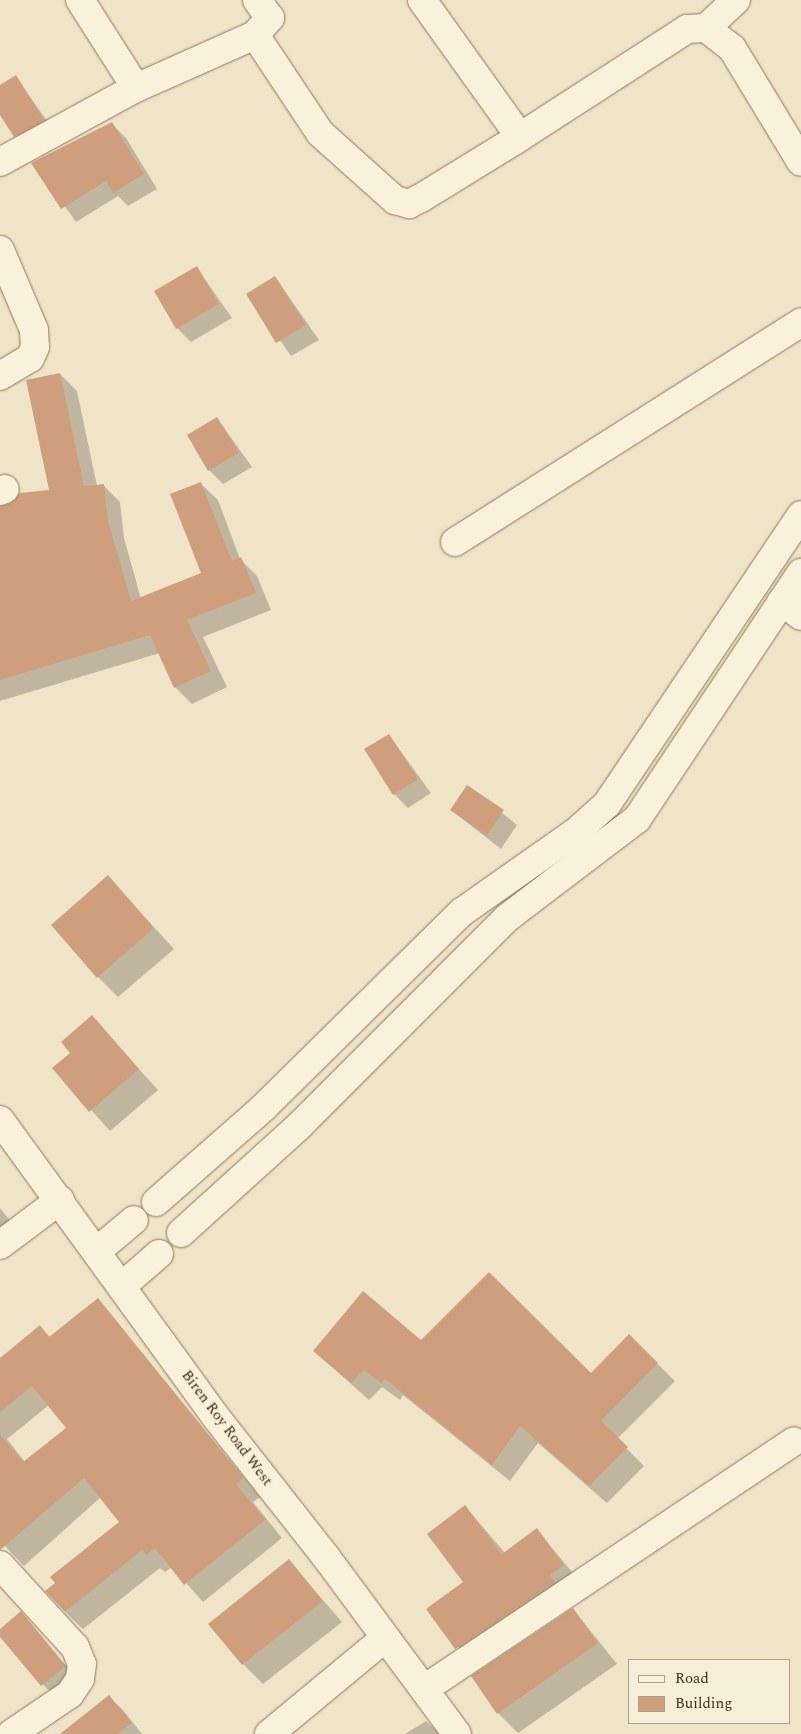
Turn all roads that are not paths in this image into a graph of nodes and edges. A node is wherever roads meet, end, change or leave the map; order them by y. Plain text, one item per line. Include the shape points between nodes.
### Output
1 (80, 0) edge
2 (257, 0) edge
3 (422, 0) edge
4 (736, 0) edge
5 (706, 28) junction
6 (255, 35) junction
7 (136, 88) junction
8 (520, 137) junction
9 (0, 162) edge
10 (801, 162) edge
11 (0, 250) edge
12 (801, 322) edge
13 (0, 376) edge
14 (801, 515) edge
15 (455, 542) dead end
16 (801, 572) edge
17 (791, 609) edge
18 (0, 1120) edge
19 (60, 1200) junction
20 (156, 1202) dead end
21 (134, 1220) dead end
22 (181, 1234) dead end
23 (0, 1245) edge
24 (97, 1251) junction
25 (158, 1254) dead end
26 (122, 1286) junction
27 (794, 1441) dead end
28 (0, 1565) edge
29 (385, 1638) junction
30 (424, 1689) junction
31 (11, 1734) edge
32 (270, 1734) edge
33 (457, 1734) edge

1 - 7 street
2 - 6 street via 270,18
3 - 8 street
4 - 5 street
5 - 8 street via 687,29
5 - 10 street via 732,48
6 - 7 street
6 - 8 street via 320,134 395,200 409,204 421,198
7 - 9 street
11 - 13 street via 34,330 36,347 30,358
12 - 15 street
14 - 20 street via 607,804 576,832 462,912 264,1107
16 - 17 street
17 - 22 street via 637,820 507,918 299,1126
18 - 19 street, Biren Roy Road West
19 - 23 street
19 - 24 street, Biren Roy Road West
21 - 24 street
24 - 26 street, Biren Roy Road West
25 - 26 street
26 - 29 street, Biren Roy Road West
27 - 30 street
28 - 31 street via 74,1647 82,1664 80,1679 70,1694
29 - 30 street, Biren Roy Road West
29 - 32 street
30 - 33 street, Biren Roy Road West

